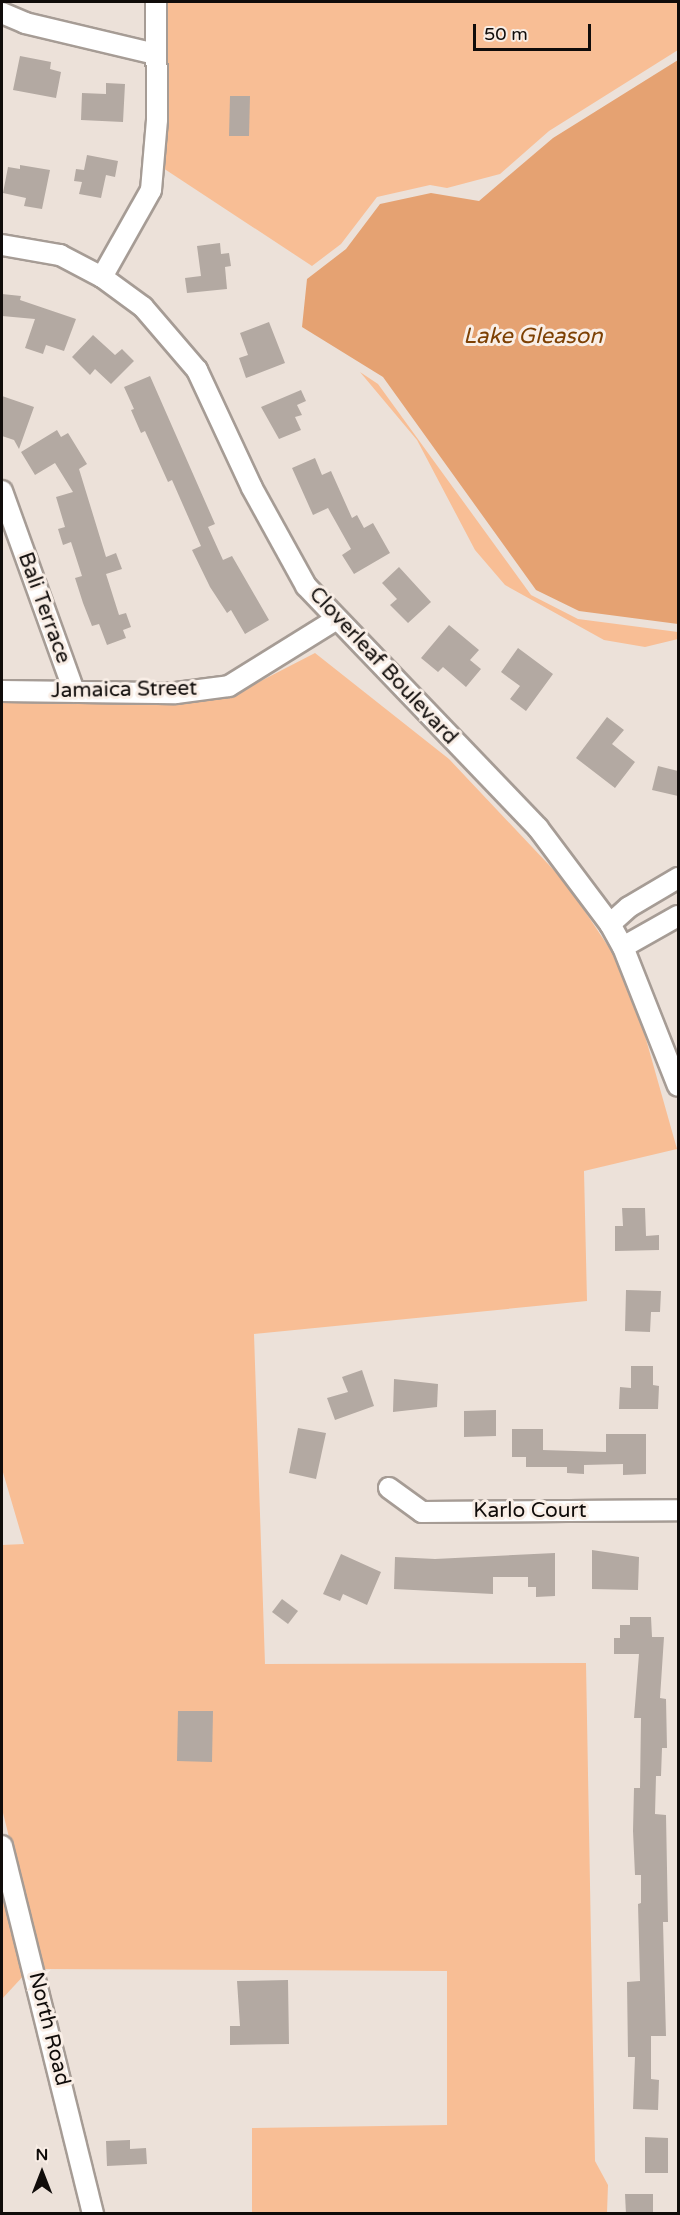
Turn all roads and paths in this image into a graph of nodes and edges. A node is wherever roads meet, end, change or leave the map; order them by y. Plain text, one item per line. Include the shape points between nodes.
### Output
1 (156, 2) edge
2 (2, 13) edge
3 (155, 54) junction
4 (2, 244) edge
5 (102, 276) junction
6 (2, 491) edge
7 (335, 620) junction
8 (74, 691) junction
9 (2, 692) edge
10 (678, 878) edge
11 (678, 916) edge
12 (610, 924) junction
13 (623, 947) junction
14 (678, 1086) edge
15 (389, 1488) dead end
16 (678, 1510) edge
17 (2, 1846) edge
18 (93, 2214) edge

1 - 3 street
2 - 3 street via 25,23
3 - 5 street via 157,120 152,189
4 - 5 street, Cloverleaf Boulevard via 60,255
5 - 7 street, Cloverleaf Boulevard via 143,307 197,370 263,508 306,586
6 - 8 street, Bali Terrace
7 - 8 street, Jamaica Street via 229,686 176,693
7 - 12 street, Cloverleaf Boulevard via 538,828
8 - 9 street, Jamaica Street
10 - 12 street via 629,907
11 - 13 street
12 - 13 street, Cloverleaf Boulevard
13 - 14 street, Cloverleaf Boulevard
15 - 16 street, Karlo Court via 422,1512
17 - 18 street, North Road

